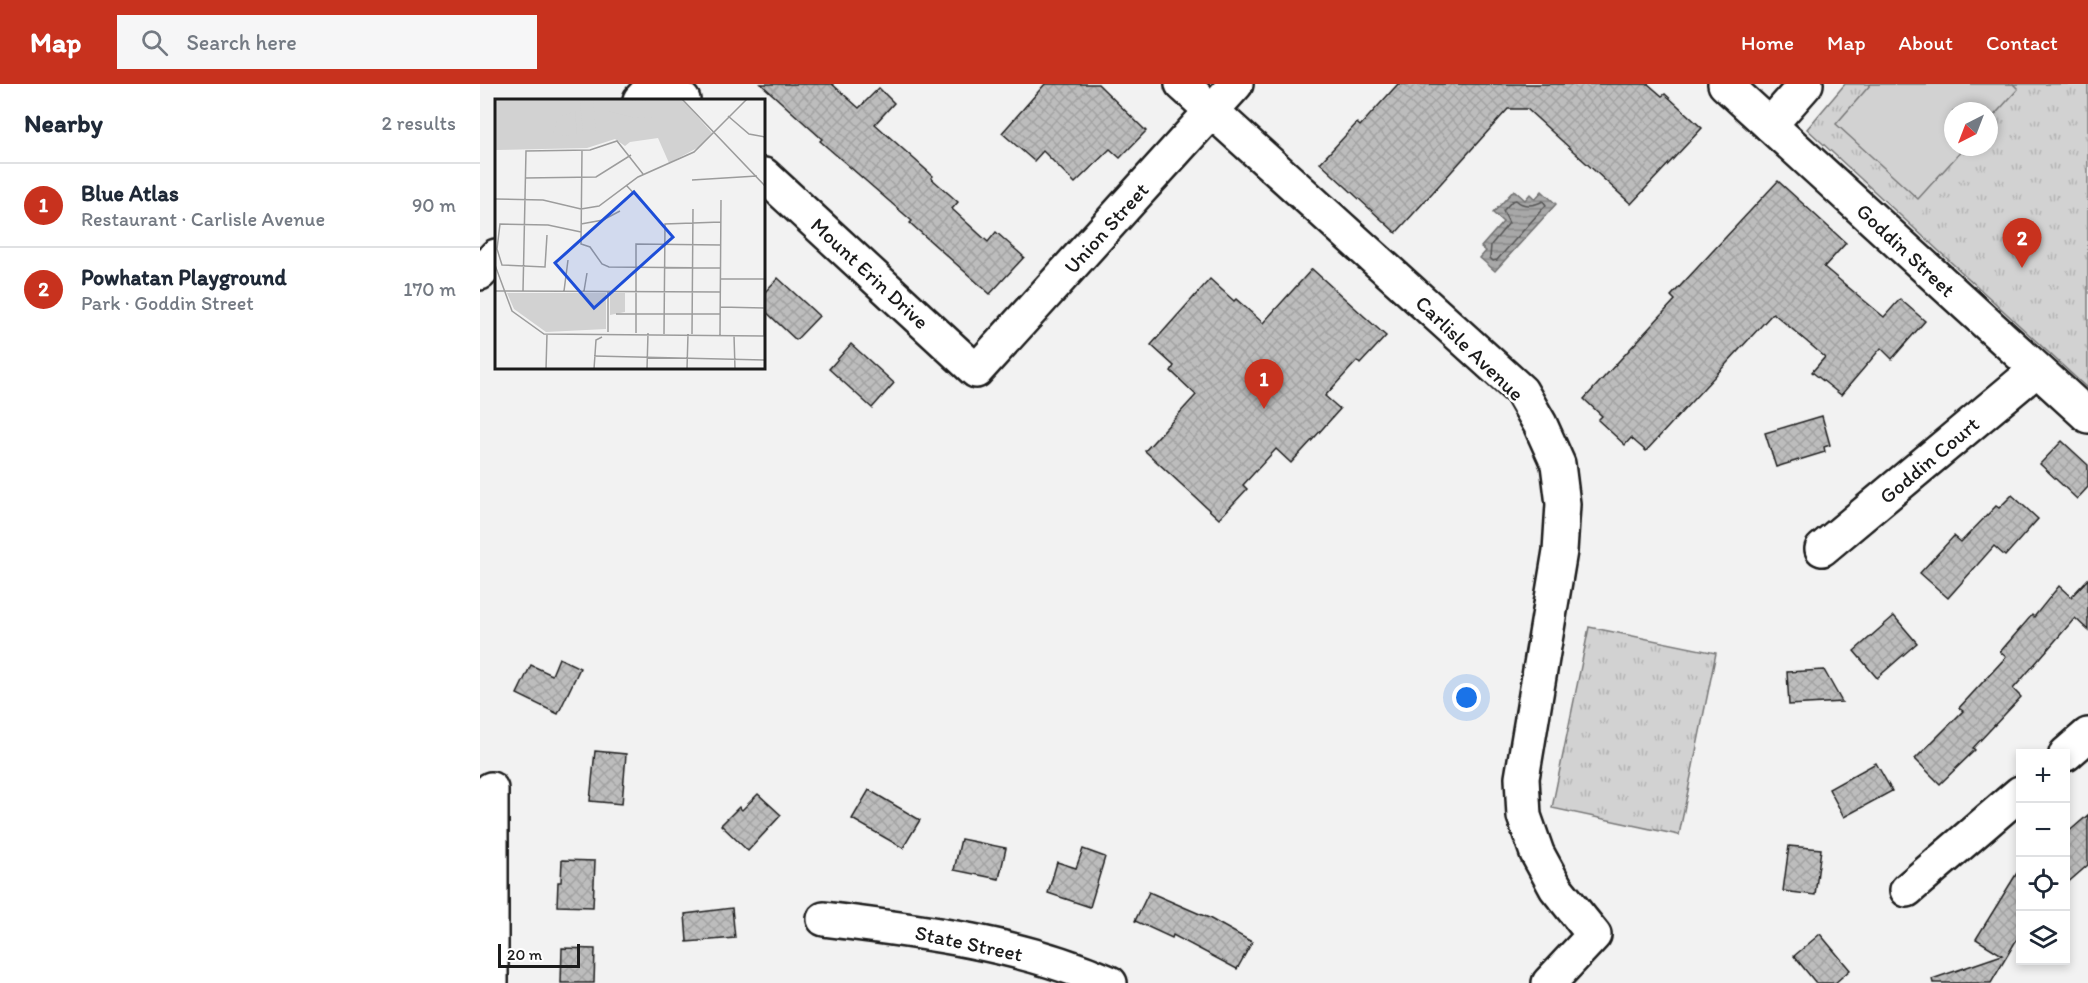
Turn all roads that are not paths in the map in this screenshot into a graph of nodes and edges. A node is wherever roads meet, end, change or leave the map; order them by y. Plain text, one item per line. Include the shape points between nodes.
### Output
1 (655, 84) edge
2 (665, 84) edge
3 (1182, 84) edge
4 (1236, 84) edge
5 (1725, 84) edge
6 (1806, 84) edge
7 (641, 99) edge
8 (681, 99) edge
9 (1212, 112) junction
10 (1770, 125) junction
11 (765, 176) edge
12 (495, 257) edge
13 (480, 273) edge
14 (2036, 370) junction
15 (976, 371) joint
16 (2088, 416) edge
17 (1822, 549) dead end
18 (2088, 735) edge
19 (2070, 751) edge
20 (491, 789) dead end
21 (2016, 796) edge
22 (1907, 890) dead end
23 (824, 919) dead end
24 (491, 983) edge
25 (1110, 983) edge
26 (1549, 983) edge

1 - 7 street
2 - 8 street
3 - 9 street, Carlisle Avenue
4 - 9 street, Union Street
5 - 10 street, Goddin Street
6 - 10 street
9 - 15 street, Union Street
9 - 26 street, Carlisle Avenue via 1521,391 1558,464 1563,504 1560,551 1522,778 1524,816 1537,853 1556,888 1594,935
10 - 14 street, Goddin Street
11 - 15 street, Mount Erin Drive
12 - 13 street
14 - 16 street, Goddin Street
14 - 17 street, Goddin Court
18 - 19 street
20 - 24 street
21 - 22 street
23 - 25 street, State Street via 936,933 1023,953

